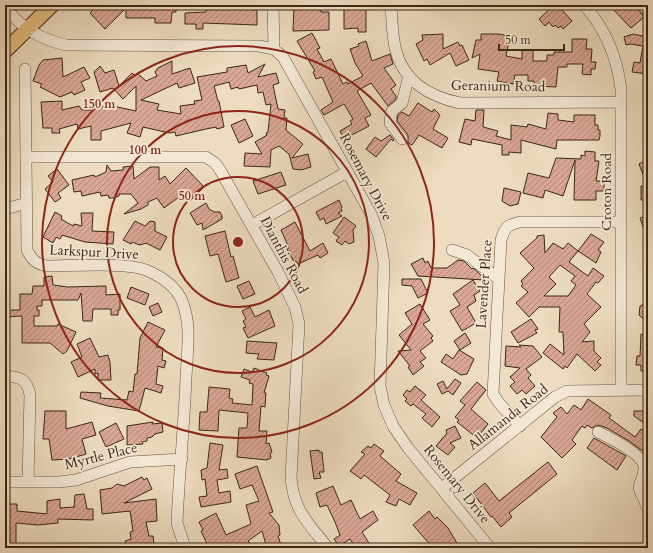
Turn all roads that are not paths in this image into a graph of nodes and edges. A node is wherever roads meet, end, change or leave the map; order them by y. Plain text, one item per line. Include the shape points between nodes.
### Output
1 (52, 5) edge
2 (273, 5) edge
3 (390, 5) edge
4 (584, 5) edge
5 (642, 5) edge
6 (5, 6) edge
7 (648, 10) edge
8 (29, 30) junction
9 (274, 49) junction
10 (5, 51) edge
11 (25, 69) dead end
12 (409, 76) junction
13 (620, 102) junction
14 (402, 140) dead end
15 (27, 157) junction
16 (347, 172) junction
17 (27, 203) junction
18 (5, 209) edge
19 (621, 222) junction
20 (252, 225) junction
21 (452, 250) dead end
22 (499, 279) junction
23 (5, 376) edge
24 (621, 389) junction
25 (648, 390) edge
26 (520, 426) junction
27 (598, 432) dead end
28 (182, 459) junction
29 (5, 482) edge
30 (28, 482) junction
31 (442, 488) junction
32 (648, 509) edge
33 (186, 548) edge
34 (328, 548) edge
35 (490, 548) edge

1 - 8 main road
2 - 9 street
3 - 12 street, Geranium Road via 396,52
4 - 13 street, Croton Road via 600,25 618,70
5 - 7 street
6 - 8 street
8 - 9 street via 49,41 66,45 260,46
8 - 10 main road
9 - 16 street, Rosemary Drive via 289,67
11 - 15 street, Larkspur Drive
12 - 13 street, Geranium Road via 441,99 460,103
12 - 14 street via 402,103 392,111 390,123
13 - 19 street, Croton Road
15 - 17 street, Larkspur Drive
15 - 20 street, Dianthis Road via 206,157 220,170
16 - 20 street
16 - 31 street, Rosemary Drive via 371,214 379,236 384,263 379,369 384,405 397,432
17 - 18 street
17 - 28 street, Larkspur Drive via 27,250 38,264 145,269 162,278 175,289 182,300 188,320
19 - 22 street, Lavender Place via 511,224 504,229 501,240
19 - 24 street, Croton Road
20 - 34 street, Dianthis Road via 295,307 299,324 292,494 304,518
21 - 22 street via 467,255
22 - 26 street, Lavender Place via 493,394
23 - 30 street via 22,379 28,385
24 - 25 street, Allamanda Road
24 - 26 street, Allamanda Road via 567,392 555,397
26 - 31 street, Allamanda Road
27 - 32 street via 635,454 644,465 639,488
28 - 30 street, Myrtle Place via 130,462 76,480
28 - 33 street, Larkspur Drive via 177,523
29 - 30 street, Myrtle Place
31 - 35 street, Rosemary Drive

